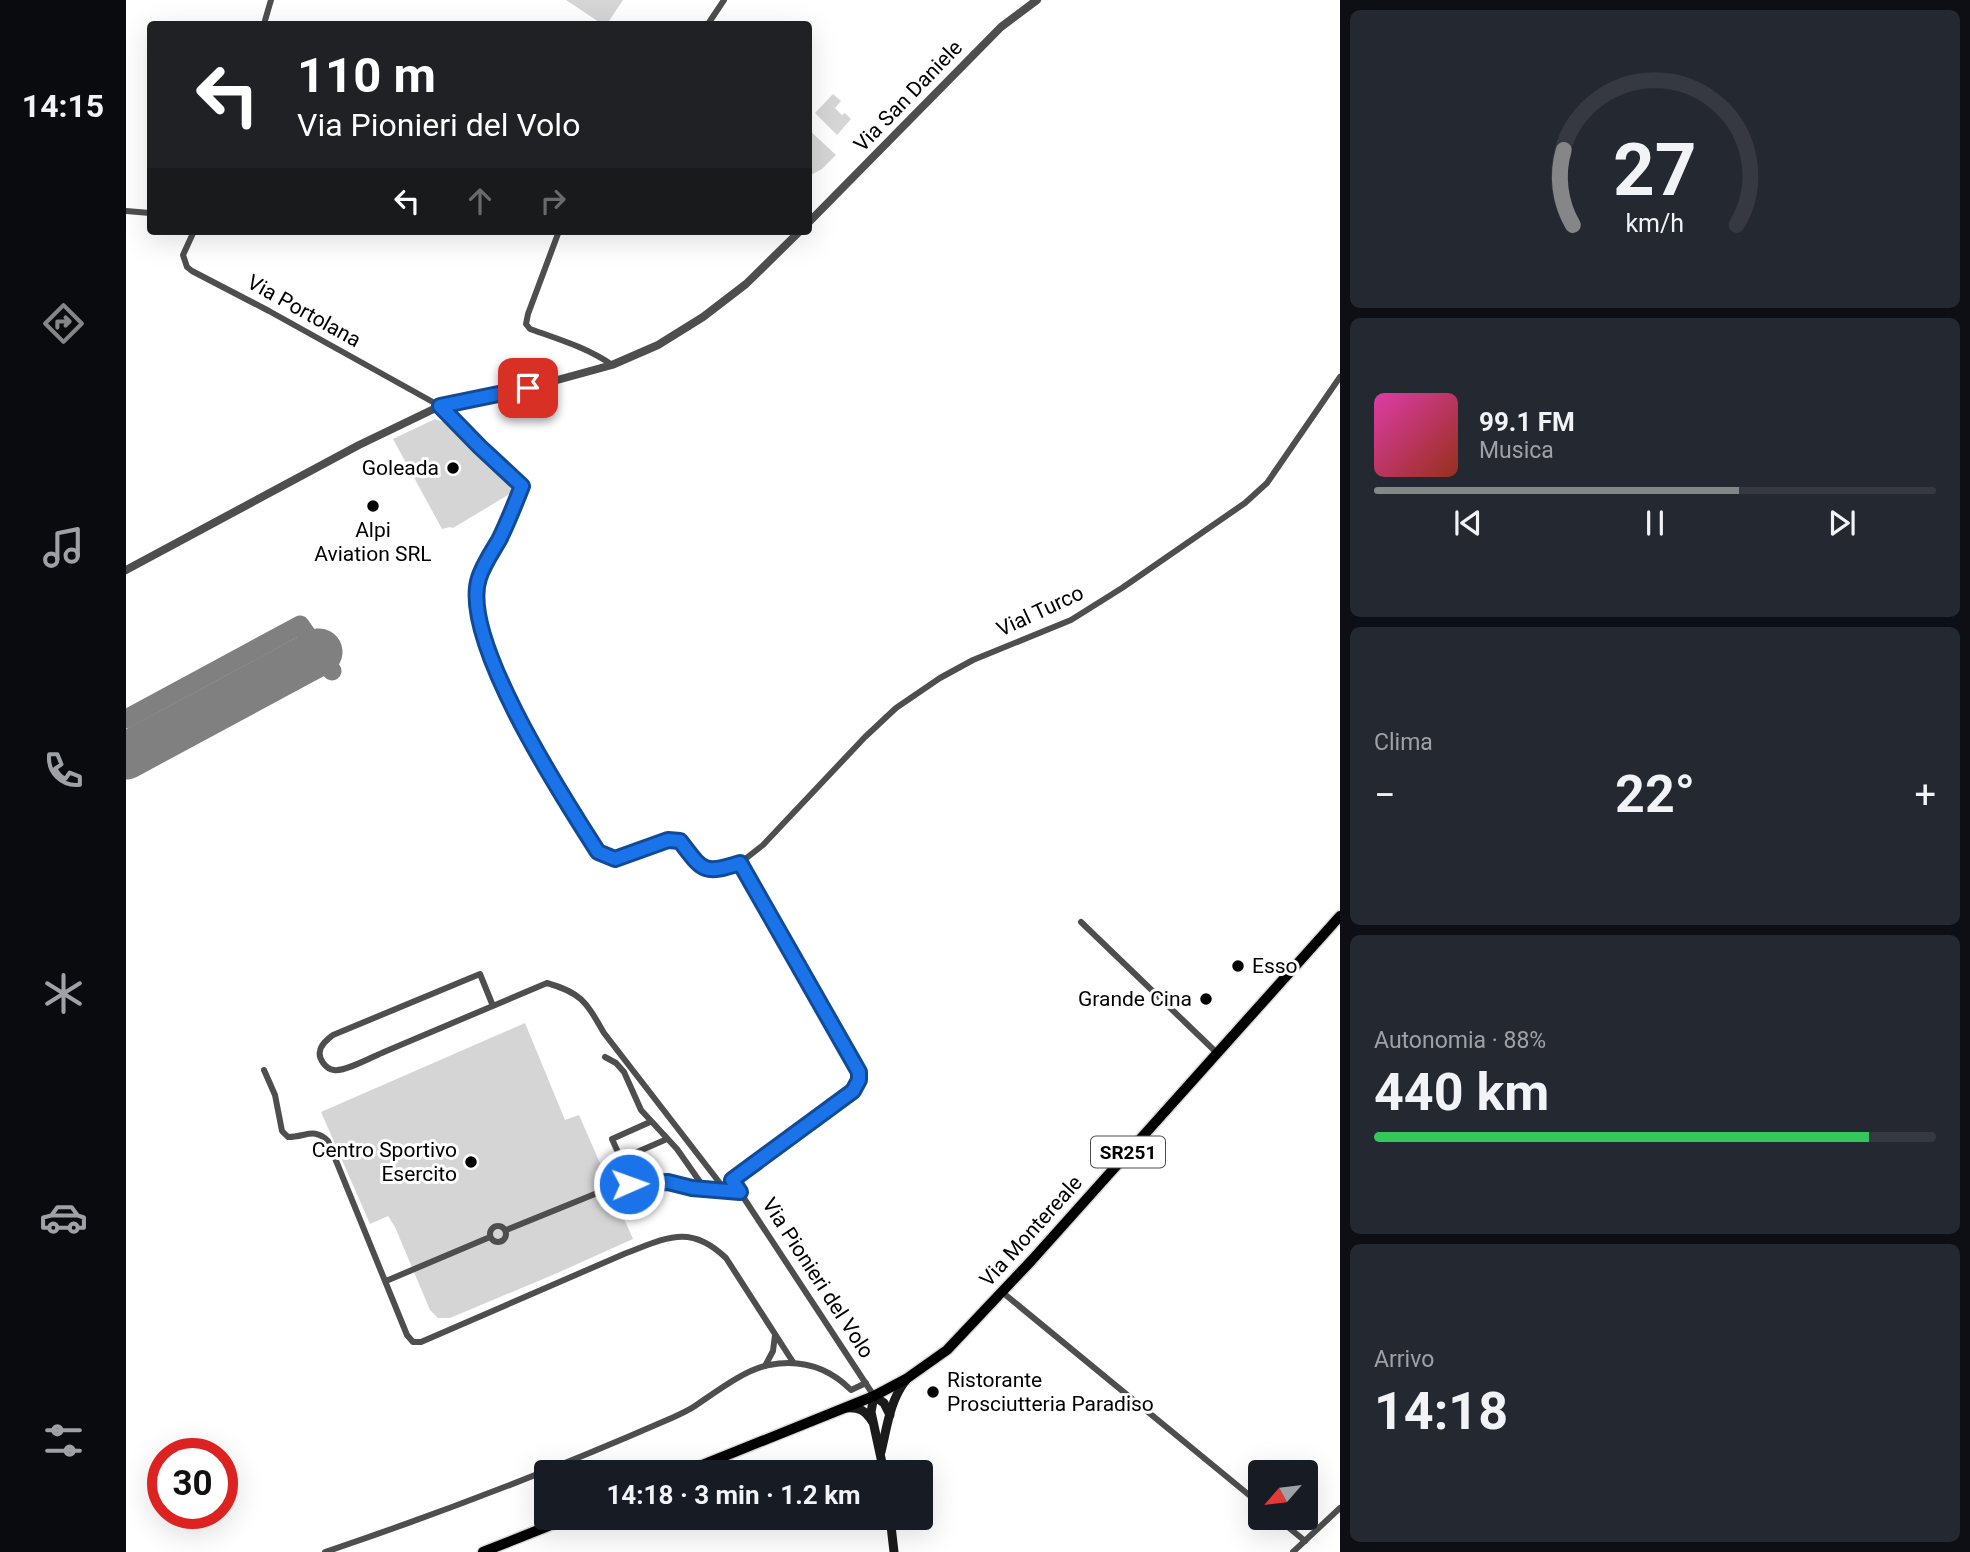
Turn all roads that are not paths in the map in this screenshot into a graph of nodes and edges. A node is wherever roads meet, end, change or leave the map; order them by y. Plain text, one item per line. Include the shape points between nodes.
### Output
1 (271, 0) edge
2 (724, 0) edge
3 (1038, 0) edge
4 (265, 21) edge
5 (710, 21) edge
6 (126, 211) edge
7 (147, 212) edge
8 (812, 219) edge
9 (192, 235) edge
10 (558, 235) edge
11 (796, 235) edge
12 (612, 365) junction
13 (1340, 377) edge
14 (440, 406) junction
15 (126, 570) edge
16 (740, 863) junction
17 (1081, 922) dead end
18 (1338, 923) edge
19 (493, 1006) junction
20 (1217, 1053) junction
21 (605, 1057) dead end
22 (264, 1070) dead end
23 (650, 1122) junction
24 (667, 1139) junction
25 (621, 1159) junction
26 (629, 1184) junction
27 (705, 1189) junction
28 (726, 1191) junction
29 (740, 1192) junction
30 (506, 1230) junction
31 (490, 1237) junction
32 (386, 1281) junction
33 (1002, 1292) junction
34 (775, 1334) junction
35 (793, 1362) junction
36 (765, 1366) junction
37 (906, 1379) junction
38 (866, 1383) junction
39 (874, 1396) junction
40 (845, 1408) junction
41 (890, 1415) junction
42 (873, 1422) junction
43 (881, 1454) junction
44 (715, 1460) edge
45 (882, 1460) edge
46 (1248, 1494) edge
47 (1340, 1508) edge
48 (539, 1530) edge
49 (891, 1530) edge
50 (1291, 1530) edge
51 (1304, 1541) junction
52 (325, 1552) edge
53 (484, 1552) edge
54 (894, 1552) edge
55 (1293, 1552) edge

1 - 4 street
2 - 5 street
3 - 8 street, Via San Daniele via 1001,27
6 - 7 street
9 - 14 street, Via Portolana via 183,255 192,271
10 - 12 street via 526,324
11 - 12 street via 704,317 658,345
12 - 14 street
13 - 16 street, Vial Turco via 1267,484 1245,503 1071,620 973,660 897,708
14 - 15 street
14 - 16 street via 522,486 479,579 476,606 499,677 521,725 597,851 615,859 668,840 680,841 700,867 717,870
16 - 29 street, Via Pionieri del Volo via 859,1072 859,1080 853,1091 732,1180
17 - 20 street
18 - 20 main road, Via Montereale / SR251
19 - 19 street via 340,1070 324,1065 320,1058 319,1049 333,1035 480,974
19 - 28 street via 547,983 576,993
20 - 33 main road, Via Montereale / SR251
21 - 23 street via 624,1072
22 - 32 street via 282,1131 288,1137 321,1134 328,1141
23 - 24 street
23 - 25 street via 612,1139
24 - 25 street
24 - 27 street
25 - 26 street
26 - 27 street via 668,1182
26 - 30 street via 600,1191
27 - 28 street
28 - 29 street
29 - 38 street, Via Pionieri del Volo
30 - 31 street via 501,1241
30 - 31 street via 496,1225
31 - 32 street
32 - 34 street via 407,1335 413,1342 421,1342 658,1241 697,1238 726,1258
33 - 37 main road, Via Montereale / SR251 via 947,1350
33 - 46 street
34 - 35 street
34 - 36 street
35 - 36 street
35 - 38 street via 827,1371 851,1390
36 - 52 street via 681,1414 591,1453
37 - 39 main road, Via Montereale / SR251
37 - 41 main road
38 - 39 street, Via Pionieri del Volo
39 - 40 main road, SR251
39 - 41 main road
39 - 42 main road
40 - 42 main road via 860,1409
40 - 44 main road, SR251
41 - 43 main road
42 - 43 main road
43 - 45 main road
47 - 51 street
48 - 53 main road
49 - 54 main road
50 - 51 street
51 - 55 street

